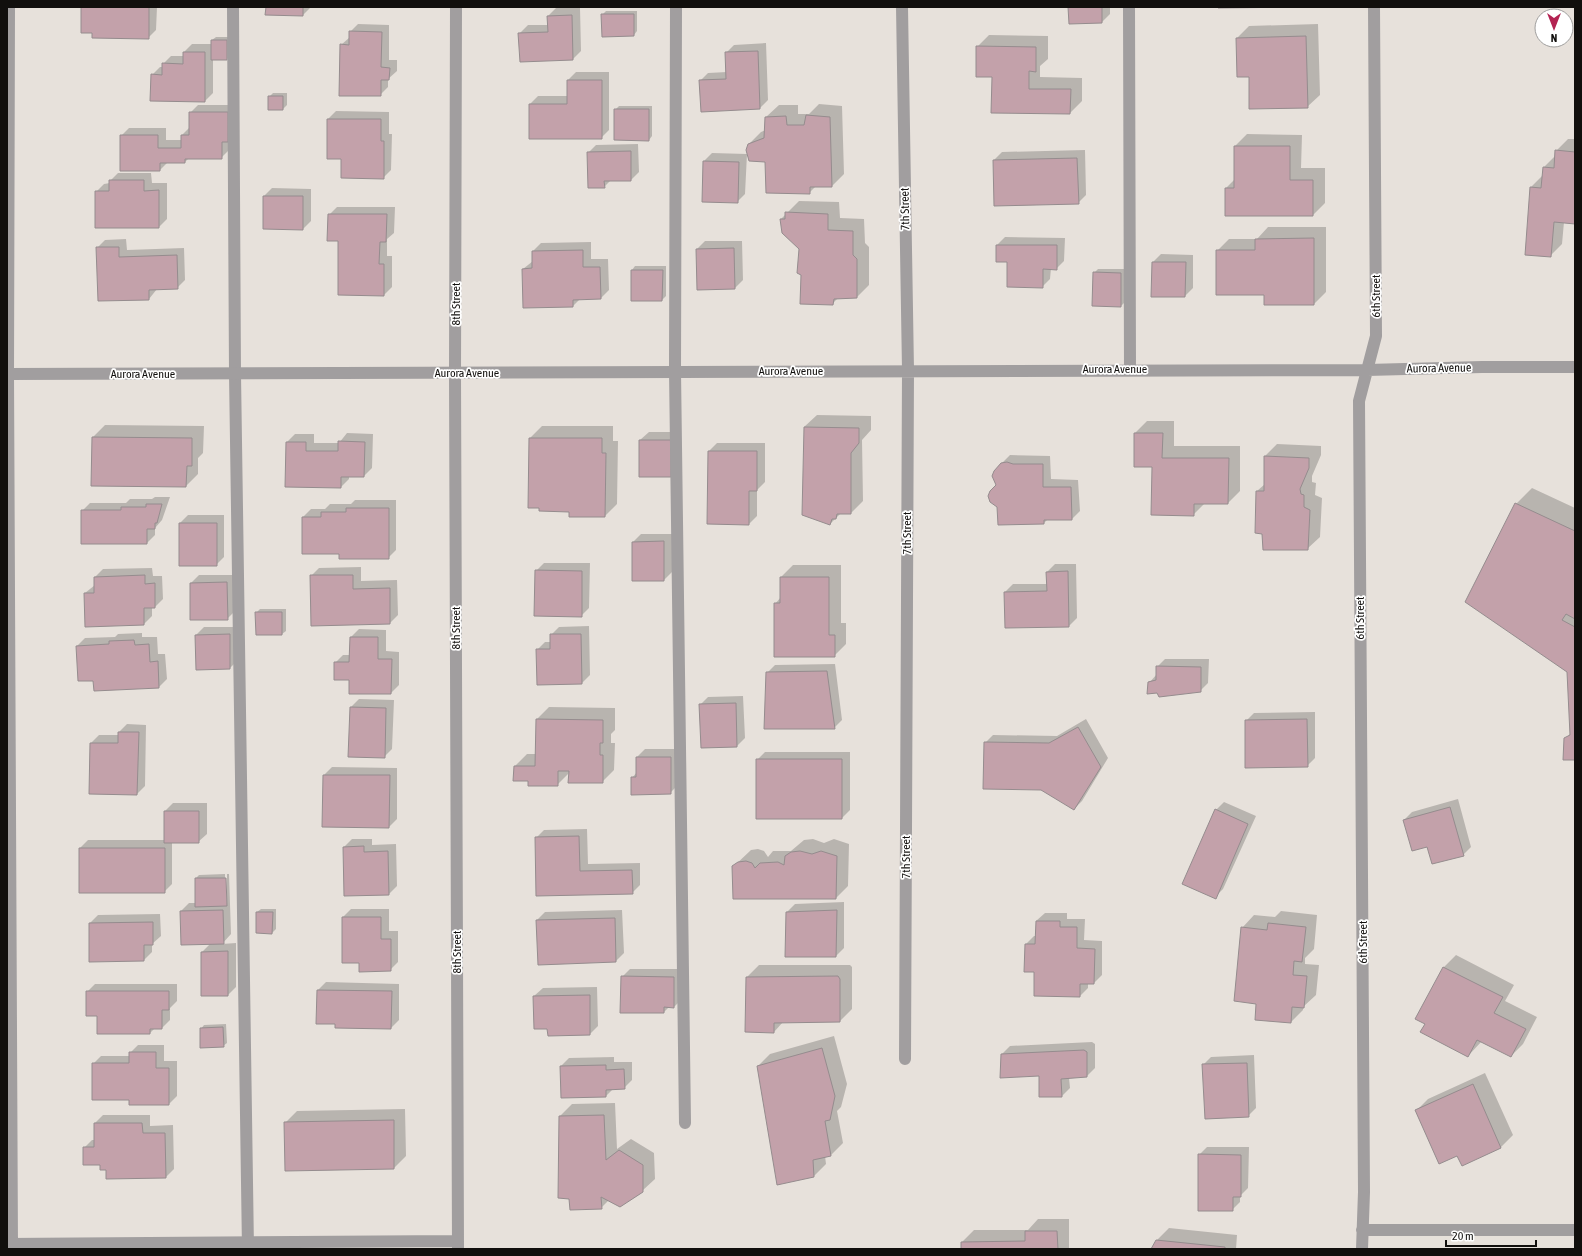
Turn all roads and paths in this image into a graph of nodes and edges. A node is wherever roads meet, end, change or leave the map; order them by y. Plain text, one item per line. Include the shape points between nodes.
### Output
1 (9, 7) edge
2 (233, 7) edge
3 (456, 7) edge
4 (676, 7) edge
5 (902, 7) edge
6 (1129, 7) edge
7 (1374, 7) edge
8 (1575, 367) edge
9 (1130, 369) junction
10 (908, 370) junction
11 (1367, 370) junction
12 (675, 371) junction
13 (8, 374) edge
14 (235, 374) junction
15 (456, 374) junction
16 (905, 1059) dead end
17 (685, 1123) dead end
18 (1362, 1230) junction
19 (1575, 1230) edge
20 (458, 1245) edge
21 (10, 1246) edge
22 (248, 1246) edge
23 (1362, 1249) edge

1 - 13 street
2 - 14 street
3 - 15 street, 8th Street
4 - 12 street
5 - 10 street, 7th Street
6 - 9 street
7 - 11 street, 6th Street via 1376,336
8 - 11 street, Aurora Avenue
9 - 10 street, Aurora Avenue
9 - 11 street, Aurora Avenue
10 - 12 street, Aurora Avenue
10 - 16 street, 7th Street
11 - 18 street, 6th Street via 1359,401 1364,1184
12 - 15 street, Aurora Avenue
12 - 17 street
13 - 14 street, Aurora Avenue
13 - 21 street
14 - 15 street, Aurora Avenue
14 - 22 street
15 - 20 street, 8th Street
18 - 19 street
18 - 23 street, 6th Street
20 - 22 street
21 - 22 street

